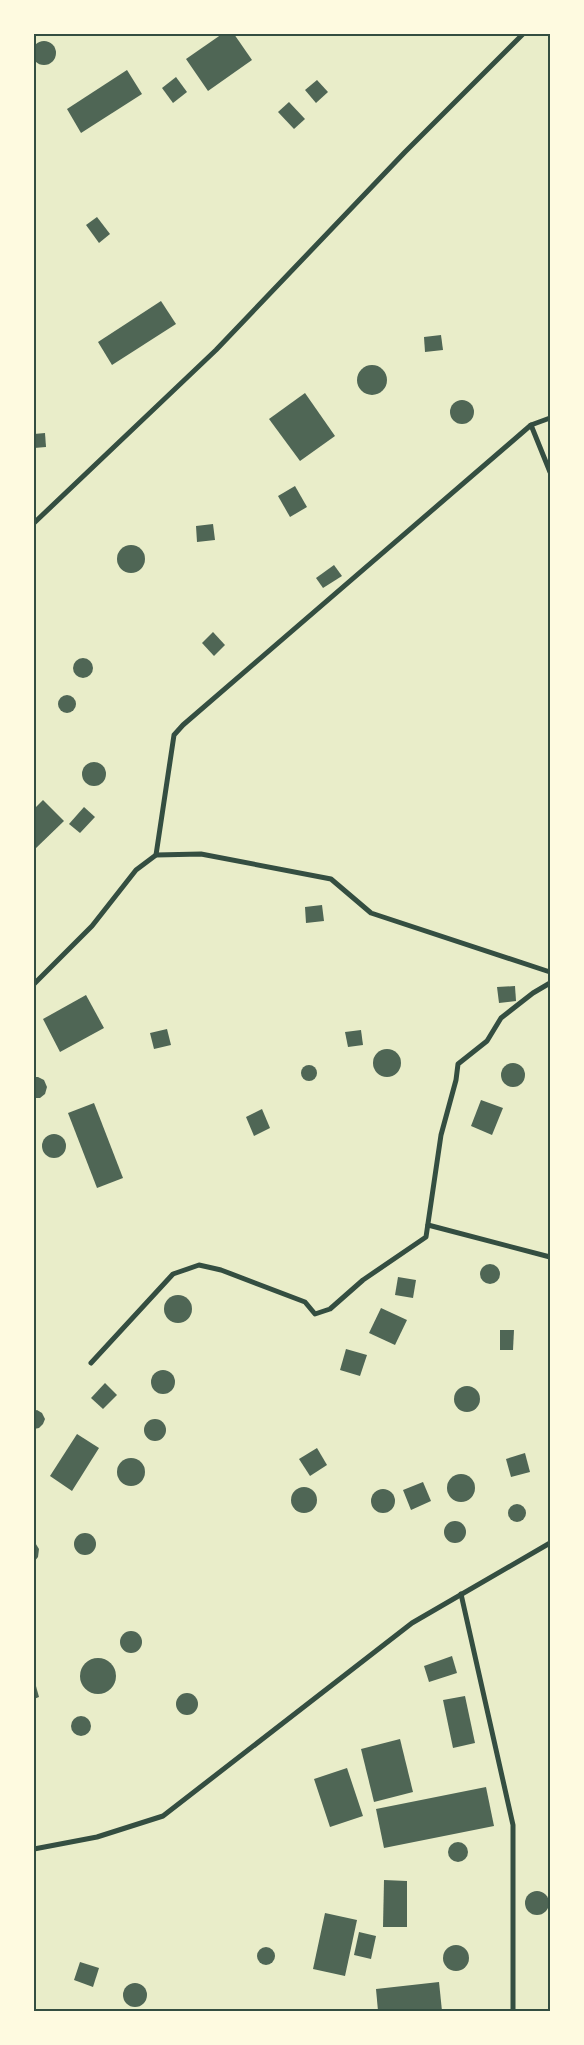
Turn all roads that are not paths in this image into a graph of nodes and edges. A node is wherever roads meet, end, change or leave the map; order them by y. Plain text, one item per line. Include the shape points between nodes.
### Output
1 (523, 34) edge
2 (550, 418) edge
3 (531, 426) junction
4 (550, 472) edge
5 (34, 523) edge
6 (156, 855) junction
7 (550, 972) edge
8 (550, 983) edge
9 (34, 984) edge
10 (428, 1225) junction
11 (550, 1257) edge
12 (92, 1363) dead end
13 (550, 1543) edge
14 (461, 1594) junction
15 (34, 1849) edge
16 (513, 2011) edge

1 - 5 street via 216,350
2 - 3 street
3 - 4 street
3 - 6 street via 174,735
6 - 7 street via 201,854 331,878 371,913
6 - 9 street via 136,870 92,926
8 - 10 street via 501,1018 487,1041 458,1064 441,1135
10 - 11 street
10 - 12 street via 426,1237 363,1280 330,1309 315,1314 305,1302 221,1270 199,1265 173,1274
13 - 14 street
14 - 15 street via 412,1623 163,1816 97,1837
14 - 16 street via 513,1825

